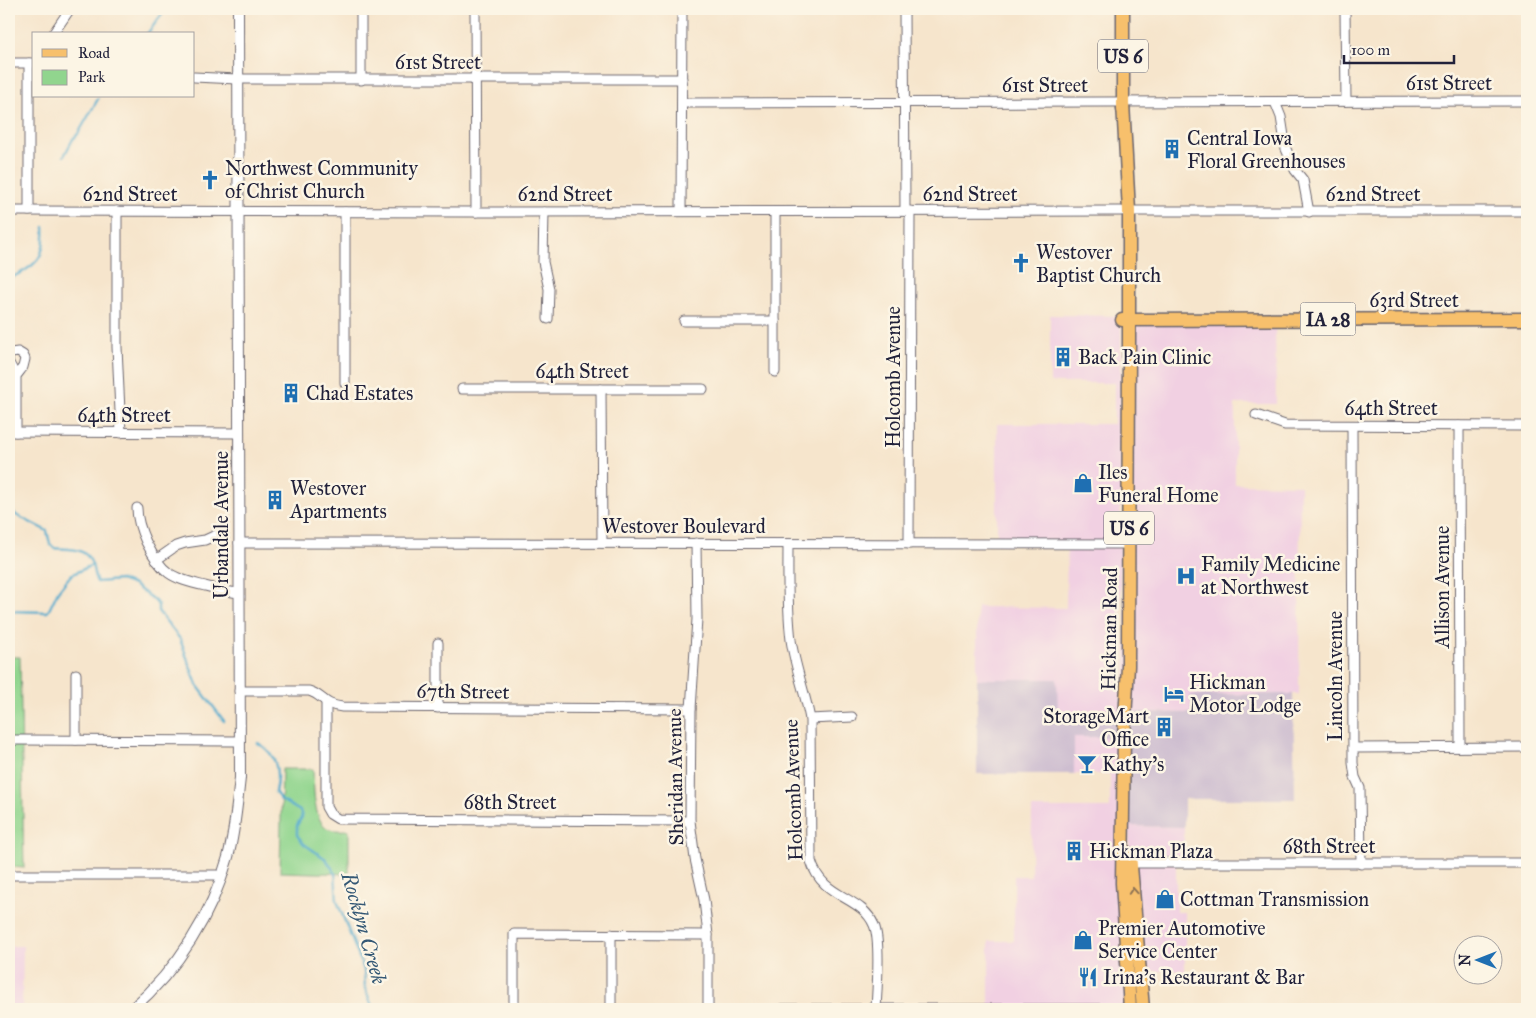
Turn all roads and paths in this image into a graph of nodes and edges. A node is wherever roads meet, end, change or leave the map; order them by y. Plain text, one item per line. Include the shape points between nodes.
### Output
1 (70, 9) edge
2 (238, 9) edge
3 (361, 9) edge
4 (475, 9) edge
5 (682, 9) edge
6 (904, 9) edge
7 (1123, 9) edge
8 (1345, 9) edge
9 (54, 32) edge
10 (9, 63) edge
11 (31, 63) edge
12 (195, 77) edge
13 (237, 79) junction
14 (682, 79) junction
15 (361, 80) junction
16 (476, 80) junction
17 (1346, 101) junction
18 (1527, 101) edge
19 (1275, 102) junction
20 (682, 103) junction
21 (904, 103) junction
22 (1123, 103) junction
23 (9, 211) edge
24 (29, 211) junction
25 (117, 211) junction
26 (681, 211) junction
27 (908, 211) junction
28 (1125, 211) junction
29 (1527, 211) edge
30 (238, 212) junction
31 (345, 212) junction
32 (476, 212) junction
33 (544, 212) junction
34 (775, 212) junction
35 (1309, 212) junction
36 (548, 319) dead end
37 (1527, 319) edge
38 (1125, 320) junction
39 (684, 321) dead end
40 (775, 321) junction
41 (9, 356) edge
42 (9, 363) edge
43 (775, 372) dead end
44 (16, 376) junction
45 (345, 383) dead end
46 (462, 389) dead end
47 (601, 389) junction
48 (703, 389) dead end
49 (1256, 416) dead end
50 (1352, 426) junction
51 (1459, 426) junction
52 (1527, 426) edge
53 (12, 432) edge
54 (121, 433) junction
55 (238, 433) junction
56 (137, 508) dead end
57 (218, 534) dead end
58 (696, 542) junction
59 (238, 543) junction
60 (602, 543) junction
61 (788, 544) junction
62 (909, 544) junction
63 (1125, 544) junction
64 (156, 560) junction
65 (239, 593) junction
66 (438, 642) dead end
67 (76, 674) dead end
68 (239, 691) junction
69 (326, 703) junction
70 (438, 708) junction
71 (691, 709) junction
72 (852, 716) dead end
73 (810, 719) junction
74 (76, 740) junction
75 (240, 741) junction
76 (9, 744) edge
77 (1460, 747) junction
78 (1527, 747) edge
79 (1353, 748) junction
80 (690, 821) junction
81 (1127, 863) junction
82 (1527, 863) edge
83 (1361, 864) junction
84 (9, 875) edge
85 (222, 875) junction
86 (611, 934) junction
87 (708, 935) junction
88 (132, 1009) edge
89 (514, 1009) edge
90 (611, 1009) edge
91 (708, 1009) edge
92 (782, 1009) edge
93 (876, 1009) edge
94 (1131, 1009) edge
95 (1143, 1009) edge

1 - 9 street
2 - 13 street, Urbandale Avenue
3 - 15 street
4 - 16 street
5 - 14 street
6 - 21 street, Holcomb Avenue
7 - 22 main road, Hickman Road / US 6
8 - 17 street
10 - 11 street
11 - 24 street
12 - 13 street, 61st Street
13 - 15 street, 61st Street
13 - 30 street, Urbandale Avenue
14 - 16 street, 61st Street
14 - 20 street
15 - 16 street, 61st Street
16 - 32 street
17 - 18 street, 61st Street
17 - 19 street, 61st Street
19 - 22 street, 61st Street
19 - 35 street via 1286,149 1302,180
20 - 21 street, 61st Street
20 - 26 street
21 - 22 street, 61st Street
21 - 27 street, Holcomb Avenue
22 - 28 main road, Hickman Road / US 6
23 - 24 street, 62nd Street
24 - 25 street, 62nd Street
25 - 30 street, 62nd Street
25 - 54 street
26 - 33 street, 62nd Street
26 - 34 street, 62nd Street
27 - 28 street, 62nd Street
27 - 34 street, 62nd Street
27 - 62 street, Holcomb Avenue
28 - 35 street, 62nd Street
28 - 38 main road, Hickman Road / US 6
29 - 35 street, 62nd Street
30 - 31 street, 62nd Street
30 - 55 street, Urbandale Avenue
31 - 32 street, 62nd Street
31 - 45 street
32 - 33 street, 62nd Street
33 - 36 street
34 - 40 street
37 - 38 main road, 63rd Street / IA 28
38 - 63 main road, Hickman Road / US 6
39 - 40 street
40 - 43 street
41 - 44 street via 14,352 23,355 24,363
42 - 44 street
44 - 53 street
46 - 47 street, 64th Street
47 - 48 street, 64th Street
47 - 60 street
49 - 50 street, 64th Street via 1285,425
50 - 51 street, 64th Street
50 - 79 street, Lincoln Avenue
51 - 52 street, 64th Street
51 - 77 street, Allison Avenue
53 - 54 street, 64th Street
54 - 55 street, 64th Street
55 - 59 street, Urbandale Avenue
56 - 64 street via 142,533
57 - 64 street via 176,546
58 - 60 street, Westover Boulevard
58 - 61 street, Westover Boulevard
58 - 71 street, Sheridan Avenue via 696,626
59 - 60 street, Westover Boulevard
59 - 65 street, Urbandale Avenue
61 - 62 street, Westover Boulevard
61 - 73 street, Holcomb Avenue via 791,639
62 - 63 street, Westover Boulevard
63 - 81 main road, Hickman Road / US 6 via 1128,666 1124,802
64 - 65 street via 164,570 180,580
65 - 68 street, Urbandale Avenue
66 - 70 street
67 - 74 street
68 - 69 street, 67th Street via 309,691
68 - 75 street, Urbandale Avenue
69 - 70 street, 67th Street via 342,707
69 - 80 street, 68th Street via 326,807 338,819
70 - 71 street, 67th Street
71 - 80 street, Sheridan Avenue
72 - 73 street
73 - 93 street, Holcomb Avenue via 811,861 820,881 861,908 874,925 877,944
74 - 75 street
74 - 76 street via 14,740
75 - 85 street, Urbandale Avenue via 238,797 232,839
77 - 78 street
77 - 79 street
79 - 83 street, Lincoln Avenue via 1355,778 1360,788
80 - 87 street, Sheridan Avenue
81 - 83 street, 68th Street
81 - 94 main road, Hickman Road / US 6 via 1122,883
95 -> 81 main road, Hickman Road / US 6
82 - 83 street, 68th Street
84 - 85 street
85 - 88 street, Urbandale Avenue via 191,941 174,965
86 - 87 street
86 - 89 street via 514,934
86 - 90 street
87 - 91 street, Sheridan Avenue
92 - 93 street
93 - 94 street

